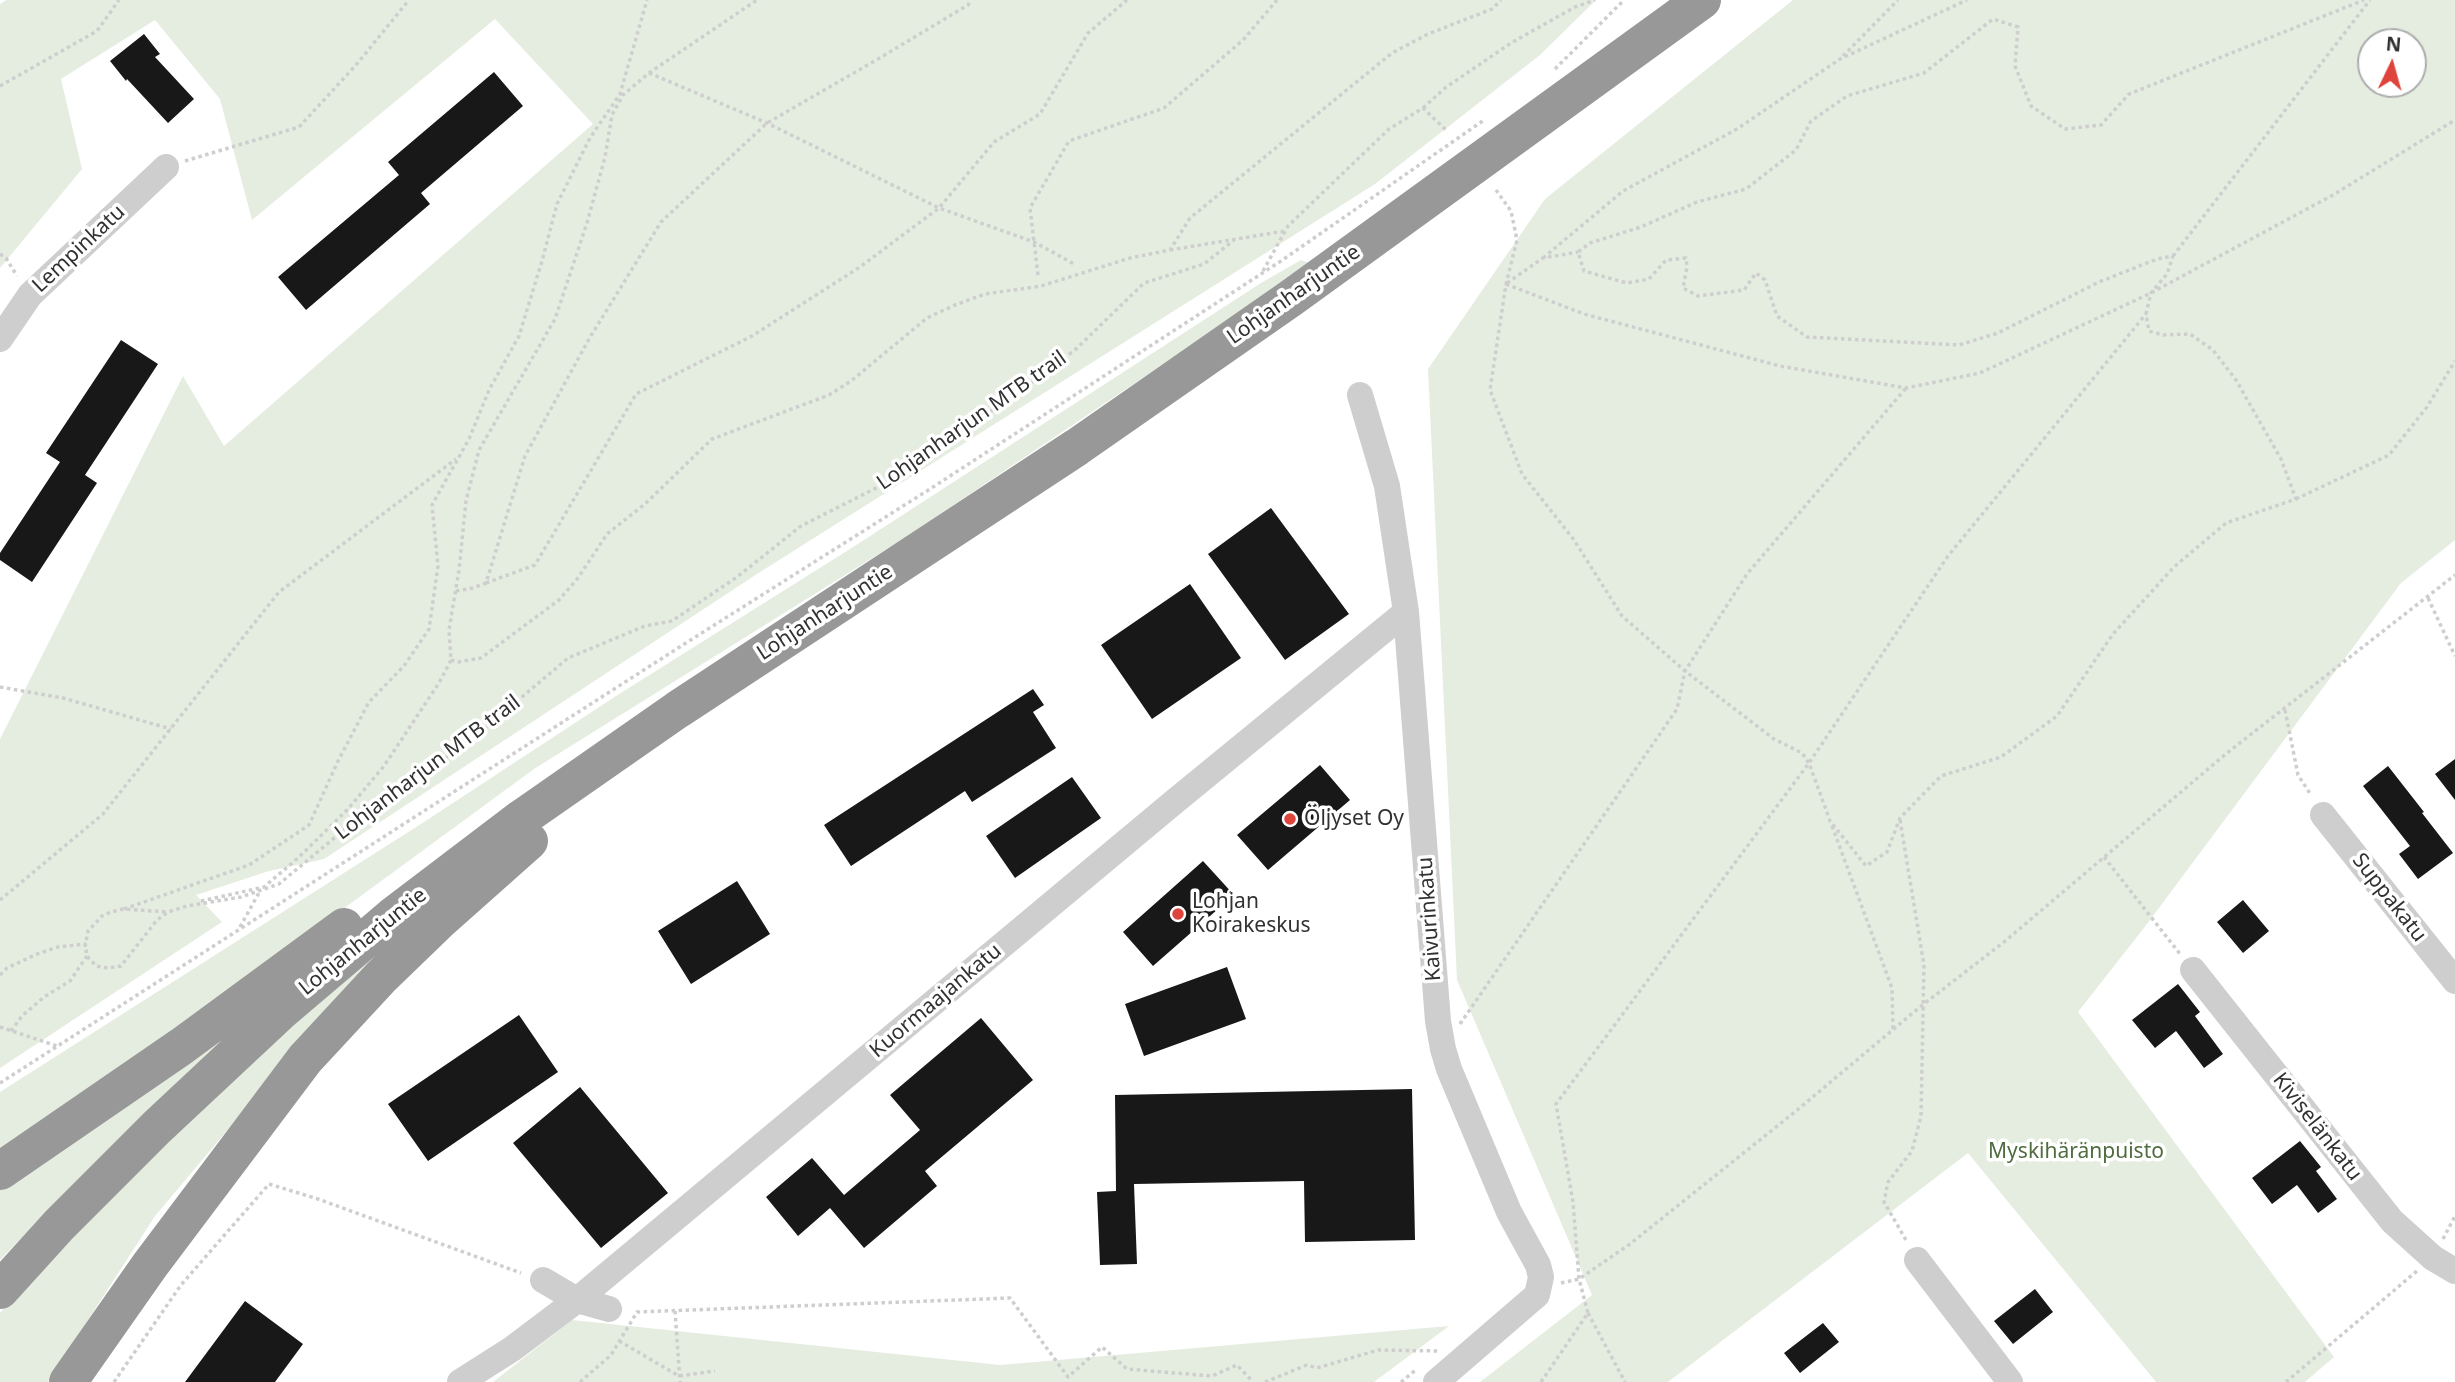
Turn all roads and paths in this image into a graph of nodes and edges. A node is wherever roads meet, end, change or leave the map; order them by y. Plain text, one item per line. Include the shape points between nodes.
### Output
1 (119, 0) edge
2 (409, 0) edge
3 (757, 0) edge
4 (971, 0) edge
5 (1127, 0) edge
6 (1277, 0) edge
7 (1501, 0) edge
8 (1595, 0) edge
9 (1624, 0) edge
10 (1702, 0) edge
11 (1898, 0) edge
12 (1967, 0) edge
13 (2364, 0) edge
14 (2370, 0) edge
15 (645, 2) edge
16 (1840, 59) junction
17 (649, 72) junction
18 (1552, 73) dead end
19 (0, 86) edge
20 (1423, 108) junction
21 (1484, 120) dead end
22 (2455, 120) edge
23 (767, 123) junction
24 (166, 167) joint
25 (1496, 190) dead end
26 (939, 208) junction
27 (1288, 226) junction
28 (1285, 232) junction
29 (1234, 240) junction
30 (1034, 242) junction
31 (1170, 250) junction
32 (1578, 252) junction
33 (0, 254) edge
34 (2173, 256) junction
35 (1543, 258) junction
36 (1076, 265) dead end
37 (1262, 273) junction
38 (1038, 275) dead end
39 (1506, 284) junction
40 (2151, 293) junction
41 (30, 295) junction
42 (2146, 314) junction
43 (0, 339) edge
44 (2455, 361) edge
45 (1906, 387) junction
46 (1360, 395) dead end
47 (458, 458) junction
48 (2296, 499) junction
49 (2455, 575) edge
50 (486, 583) junction
51 (456, 591) junction
52 (2428, 597) junction
53 (1406, 612) junction
54 (815, 619) junction
55 (2455, 656) edge
56 (451, 660) junction
57 (1685, 671) junction
58 (0, 687) edge
59 (677, 710) junction
60 (2285, 710) junction
61 (171, 729) junction
62 (1809, 762) junction
63 (2323, 815) joint
64 (1900, 818) junction
65 (1830, 821) junction
66 (2104, 857) junction
67 (262, 888) junction
68 (0, 900) edge
69 (122, 909) junction
70 (168, 912) junction
71 (239, 929) junction
72 (85, 944) junction
73 (87, 956) junction
74 (2193, 970) joint
75 (0, 975) edge
76 (2455, 981) edge
77 (1923, 1005) junction
78 (0, 1027) edge
79 (1893, 1030) junction
80 (11, 1031) junction
81 (57, 1046) junction
82 (1443, 1049) junction
83 (0, 1083) edge
84 (0, 1171) edge
85 (2455, 1216) edge
86 (1917, 1260) joint
87 (2444, 1264) edge
88 (1578, 1279) junction
89 (543, 1280) joint
90 (1540, 1288) junction
91 (0, 1290) edge
92 (577, 1300) junction
93 (609, 1309) dead end
94 (675, 1311) junction
95 (1588, 1312) junction
96 (619, 1342) junction
97 (1441, 1351) dead end
98 (715, 1371) dead end
99 (679, 1376) junction
100 (68, 1382) edge
101 (114, 1382) edge
102 (460, 1382) edge
103 (580, 1382) edge
104 (680, 1382) edge
105 (1252, 1382) edge
106 (1265, 1382) edge
107 (1436, 1382) edge
108 (1541, 1382) edge
109 (1625, 1382) edge
110 (2010, 1382) edge
111 (2286, 1382) edge

1 - 19 path via 97,31
2 - 24 path via 299,127
3 - 17 path
4 - 23 path
5 - 26 path via 1088,33 1040,114 994,142
6 - 30 path via 1243,40 1164,108 1069,141 1030,208
7 - 31 path via 1492,9 1392,53 1190,219
8 - 20 path via 1511,43
9 - 18 path
10 - 54 highway, Lohjanharjuntie via 1291,298
11 - 16 path
12 - 16 path
13 - 32 path via 2129,94 2101,125 2065,129 2031,106 2015,66 2018,27 1993,19 1924,73 1847,96 1811,121 1796,150 1746,189 1697,202 1642,227 1590,243
14 - 34 path
15 - 47 path, Lohjanharjun MTB trail via 620,93 590,138 557,204 519,336
16 - 35 path via 1737,130 1623,191
17 - 23 path
17 - 51 path via 623,96 612,116 606,157 555,318 479,450 466,501
20 - 27 path via 1389,129
20 - 27 path via 1448,132 1423,110 1390,131
21 - 37 path
22 - 40 path via 2333,195
23 - 26 path
23 - 50 path via 661,222 589,339 525,456
24 - 41 street, Lempinkatu
25 - 39 path via 1511,211 1517,240
26 - 30 path
26 - 50 path via 752,336 636,394 535,565
27 - 28 path
28 - 29 path
28 - 37 path
29 - 31 path
29 - 67 path, Lohjanharjun MTB trail via 1204,264 1144,283 1042,375 898,477 800,526 737,578 672,621 645,625 568,658 463,747 386,795 279,884
30 - 36 path
30 - 38 path
31 - 56 path via 954,305 927,318 829,395 712,439 607,534 559,600 481,658
32 - 34 path via 1584,271 1627,283 1649,279 1666,260 1686,258 1683,288 1698,296 1744,290 1756,273 1765,280 1777,316 1807,337 1959,345 1998,333 2099,282
32 - 35 path
33 - 41 path
34 - 40 path via 2167,274
35 - 39 path
37 - 71 path
39 - 45 path via 1584,314 1780,366
39 - 57 path via 1490,390 1522,474 1574,540 1622,616
40 - 42 path
40 - 45 path via 1980,373
41 - 43 street, Lempinkatu
42 - 48 path via 2149,331 2190,334 2213,349 2267,432
42 - 62 path via 1948,556
44 - 48 path via 2427,407 2389,455
45 - 57 path via 1747,574
46 - 53 street, Kaivurinkatu via 1387,486
47 - 61 path via 279,592
47 - 69 path, Lohjanharjun MTB trail via 432,505 438,565 429,629 404,666 369,702 310,825 249,865
48 - 64 path via 2226,523 2174,568 2112,634 2057,716 2001,757 1941,776
49 - 52 path
50 - 51 path
51 - 56 path via 449,630
52 - 55 path
52 - 60 path
53 - 82 street, Kaivurinkatu
53 - 92 street, Kuormaajankatu
54 - 59 highway, Lohjanharjuntie
54 - 100 highway via 540,832 381,977 305,1059
56 - 67 path via 384,765 347,810
57 - 62 path
57 - 82 path via 1677,709
58 - 61 path via 63,698
59 - 84 highway via 510,805 181,1046
59 - 91 highway, Lohjanharjuntie via 500,834 279,1012 137,1147
60 - 63 path via 2298,775
60 - 66 path
61 - 68 path via 103,814
62 - 65 path
62 - 88 path via 1556,1104 1573,1202
63 - 76 street, Suppakatu
64 - 65 path via 1887,852 1866,866
64 - 77 path via 1924,965
65 - 79 path via 1892,988
66 - 74 path
66 - 77 path
67 - 70 path
67 - 71 path
69 - 70 path
69 - 72 path, Lohjanharjun MTB trail via 102,916 88,931
70 - 73 path via 121,966 96,966
71 - 81 path
72 - 73 path
72 - 75 path via 37,954
73 - 80 path via 70,981 44,997
74 - 87 street, Kiviselänkatu via 2392,1221
77 - 79 path
77 - 86 path via 1921,1116 1912,1151 1888,1182 1884,1202
78 - 80 path
79 - 88 path via 1630,1244
80 - 81 path
81 - 83 path
82 - 90 street, Kaivurinkatu via 1509,1212 1538,1265
85 - 87 path
86 - 110 street
87 - 111 path
88 - 90 path
88 - 95 path
89 - 92 street
89 - 101 path via 269,1184 181,1285
90 - 107 street via 1537,1296
92 - 93 street
92 - 102 street, Kuormaajankatu
94 - 96 path via 637,1312
94 - 99 path
94 - 105 path via 1010,1298 1068,1377 1102,1348 1128,1369 1212,1376 1237,1365
95 - 108 path
95 - 109 path
96 - 99 path
96 - 103 path
97 - 106 path via 1378,1350 1317,1368 1307,1365
98 - 99 path
99 - 104 path

